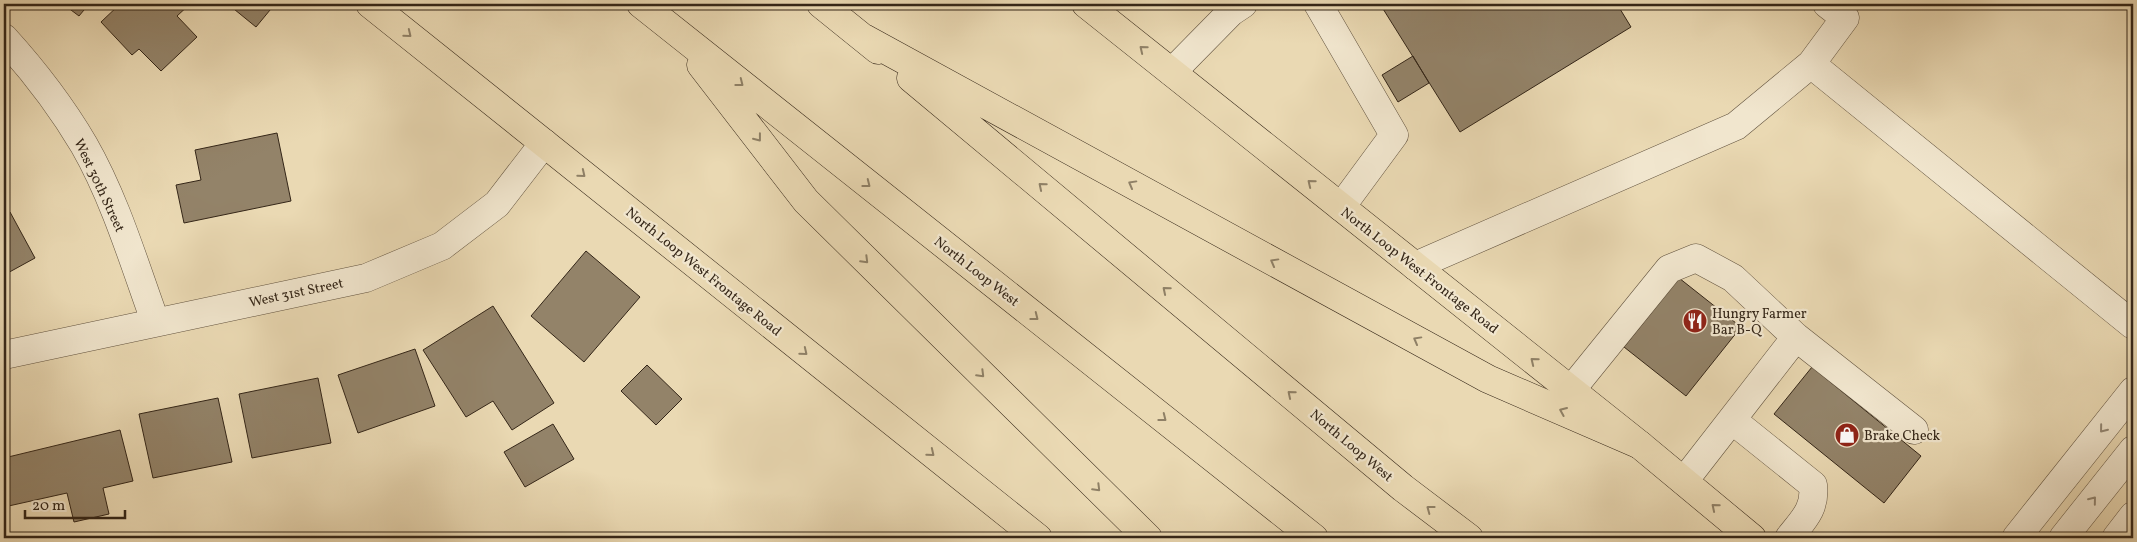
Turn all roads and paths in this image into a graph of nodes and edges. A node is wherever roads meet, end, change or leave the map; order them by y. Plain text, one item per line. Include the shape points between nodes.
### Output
1 (370, 4) edge
2 (641, 4) edge
3 (821, 4) edge
4 (1086, 4) edge
5 (1243, 4) edge
6 (1318, 4) edge
7 (1827, 4) edge
8 (674, 30) junction
9 (4, 38) edge
10 (864, 38) junction
11 (1811, 64) junction
12 (1172, 72) junction
13 (544, 143) junction
14 (1340, 207) junction
15 (1415, 266) junction
16 (155, 322) junction
17 (2133, 325) edge
18 (1796, 337) junction
19 (4, 355) edge
20 (1571, 390) junction
21 (2133, 391) edge
22 (1732, 420) junction
23 (1914, 430) dead end
24 (1640, 445) junction
25 (2133, 450) edge
26 (1684, 481) junction
27 (2133, 516) edge
28 (1038, 538) edge
29 (1148, 538) edge
30 (1314, 538) edge
31 (1469, 538) edge
32 (1752, 538) edge
33 (1789, 538) edge
34 (2016, 538) edge
35 (2063, 538) edge
36 (2116, 538) edge

1 -> 13 main road, North Loop West Frontage Road
2 - 8 main road, North Loop West
3 - 10 main road, North Loop West
12 -> 4 main road, North Loop West Frontage Road
5 - 12 street
6 - 14 street via 1394,135
7 - 11 street via 1845,18
8 -> 29 main road via 806,201
8 -> 30 main road, North Loop West
9 - 16 street, West 30th Street via 34,70 84,146 116,214
24 -> 10 main road via 1488,379
31 -> 10 main road, North Loop West via 1403,488
11 - 15 street via 1736,126
11 - 17 street
14 -> 12 main road, North Loop West Frontage Road
13 - 16 street, West 31st Street via 497,204 442,246 366,278
13 -> 28 main road, North Loop West Frontage Road
14 - 15 main road, North Loop West Frontage Road
20 -> 15 main road, North Loop West Frontage Road
16 - 19 street, West 31st Street
18 - 20 street via 1733,278 1696,258 1669,269
18 - 22 street
18 - 23 street
20 - 24 main road, North Loop West Frontage Road
21 -> 34 street
22 - 26 street
22 - 33 street via 1813,485 1815,500
24 - 26 main road, North Loop West Frontage Road
35 -> 25 street
32 -> 26 main road, North Loop West Frontage Road
27 - 36 street

